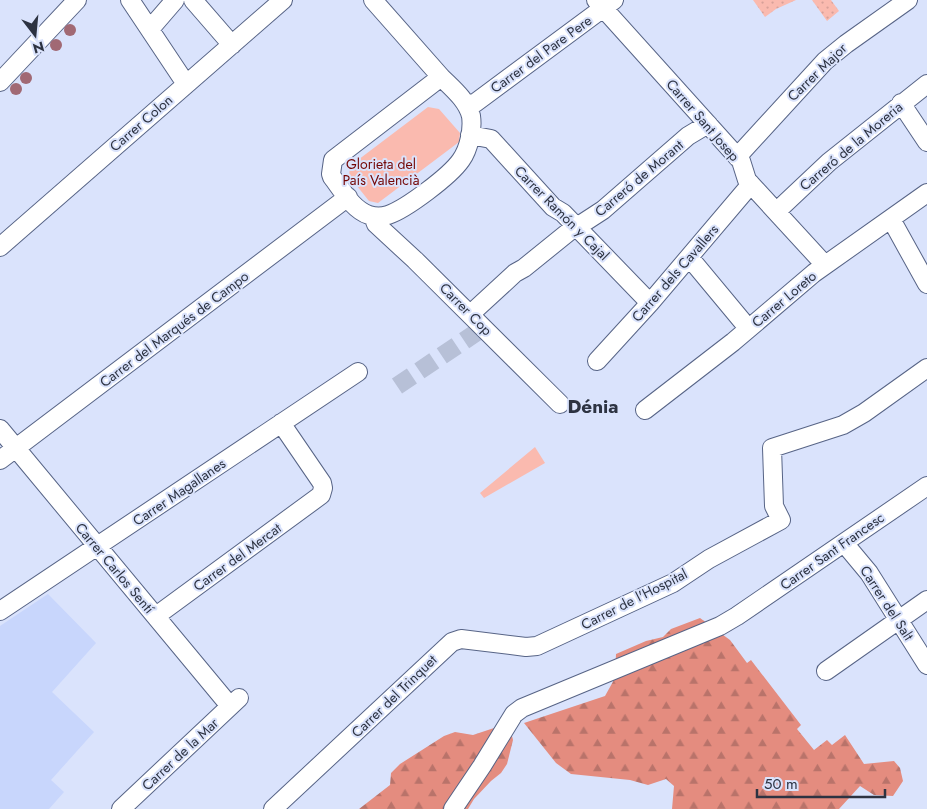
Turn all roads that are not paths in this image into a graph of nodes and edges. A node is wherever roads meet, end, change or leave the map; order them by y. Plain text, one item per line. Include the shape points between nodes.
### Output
1 (77, 0) edge
2 (130, 0) edge
3 (175, 0) edge
4 (193, 0) edge
5 (284, 0) edge
6 (372, 0) edge
7 (908, 0) edge
8 (604, 3) edge
9 (150, 29) junction
10 (232, 45) junction
11 (441, 77) junction
12 (0, 82) edge
13 (186, 84) junction
14 (927, 84) edge
15 (901, 103) junction
16 (466, 104) junction
17 (708, 124) junction
18 (470, 135) junction
19 (927, 142) edge
20 (737, 156) junction
21 (751, 184) junction
22 (927, 193) edge
23 (348, 197) junction
24 (777, 211) junction
25 (373, 216) junction
26 (891, 219) junction
27 (576, 227) junction
28 (0, 247) edge
29 (690, 257) junction
30 (825, 265) junction
31 (927, 284) edge
32 (650, 303) junction
33 (477, 308) dead end
34 (748, 328) junction
35 (597, 361) dead end
36 (927, 368) edge
37 (358, 372) dead end
38 (560, 404) dead end
39 (645, 410) dead end
40 (281, 423) junction
41 (0, 429) edge
42 (16, 448) junction
43 (0, 460) edge
44 (927, 486) edge
45 (844, 543) junction
46 (97, 546) junction
47 (927, 600) edge
48 (0, 611) edge
49 (156, 616) junction
50 (898, 620) junction
51 (538, 646) joint
52 (927, 665) edge
53 (826, 671) dead end
54 (234, 702) joint
55 (120, 809) edge
56 (273, 809) edge
57 (453, 809) edge

1 - 12 street
2 - 9 street
3 - 9 street
4 - 10 street
5 - 10 street, Carrer Colon
6 - 11 street
7 - 20 street, Carrer Major via 825,62
8 - 16 street, Carrer del Pare Pere via 474,103
8 - 17 street, Carrer Sant Josep
9 - 13 street
10 - 13 street, Carrer Colon
11 - 16 street
11 - 23 street via 333,160 331,174
13 - 28 street, Carrer Colon
14 - 15 street, Carreró de la Moreria
15 - 19 street
15 - 24 street, Carreró de la Moreria via 829,162
16 - 18 street via 471,120
17 - 20 street, Carrer Sant Josep
17 - 27 street, Carreró de Morant via 688,136 602,210
18 - 25 street via 465,154 449,172 396,211 385,216
18 - 27 street, Carrer Ramón y Cajal via 491,138 553,207
20 - 21 street, Carrer Sant Josep
21 - 24 street, Carrer Sant Josep
21 - 29 street, Carrer dels Cavallers
22 - 26 street, Carrer Loreto
23 - 25 street via 360,211
23 - 42 street, Carrer del Marqués de Campo
24 - 30 street, Carrer Sant Josep
25 - 38 street, Carrer Cop via 376,224
26 - 30 street, Carrer Loreto
26 - 31 street
27 - 32 street, Carrer Ramón y Cajal
27 - 33 street, Carreró de Morant via 514,274
29 - 32 street, Carrer dels Cavallers
29 - 34 street
30 - 34 street, Carrer Loreto
32 - 35 street, Carrer dels Cavallers
34 - 39 street, Carrer Loreto
36 - 51 street, Carrer de l'Hospital via 843,425 772,448 774,506 781,520 716,555 673,583
37 - 40 street, Carrer Magallanes
40 - 46 street, Carrer Magallanes
40 - 49 street, Carrer del Mercat via 322,483 323,491 318,498
41 - 42 street, Carrer Carlos Sentí
42 - 43 street, Carrer del Marqués de Campo
42 - 46 street, Carrer Carlos Sentí
44 - 45 street, Carrer Sant Francesc
45 - 50 street, Carrer del Salt via 869,573
45 - 57 street, Carrer Sant Francesc via 720,626 522,708 514,714
46 - 48 street, Carrer Magallanes
46 - 49 street, Carrer Carlos Sentí
47 - 50 street
49 - 54 street, Carrer Carlos Sentí
50 - 52 street, Carrer del Salt
50 - 53 street
51 - 56 street, Carrer del Trinquet via 461,639 452,642
54 - 55 street, Carrer de la Mar

